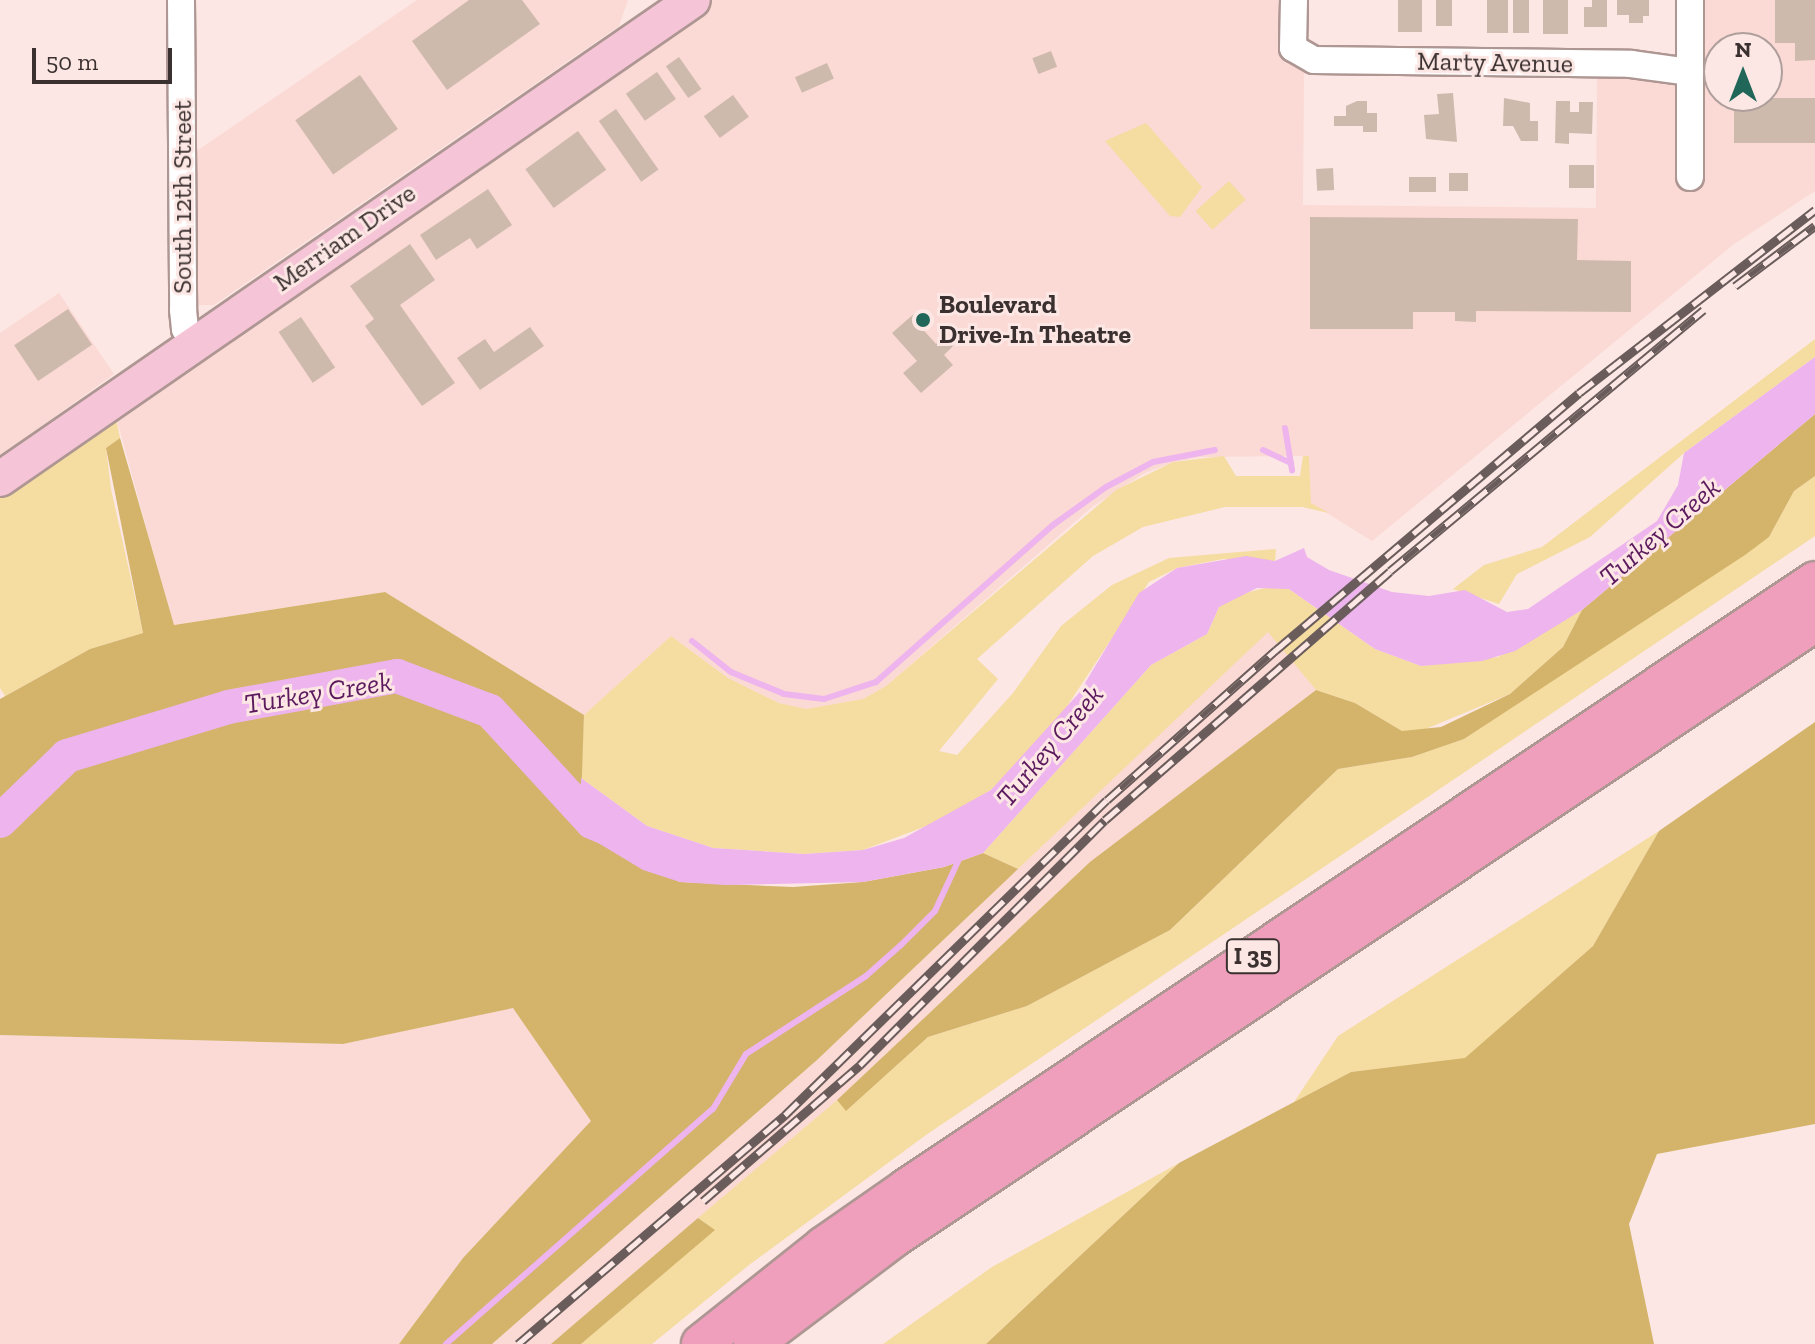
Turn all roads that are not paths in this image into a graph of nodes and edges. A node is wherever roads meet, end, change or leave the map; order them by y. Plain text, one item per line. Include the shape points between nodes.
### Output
1 (1294, 0) edge
2 (1690, 0) edge
3 (183, 2) edge
4 (671, 6) edge
5 (1690, 72) junction
6 (1690, 177) dead end
7 (196, 341) junction
8 (0, 479) edge
9 (1815, 581) edge
10 (1815, 622) edge
11 (701, 1344) edge
12 (753, 1344) edge

1 - 5 street, Marty Avenue via 1293,48 1301,56 1333,61 1631,64
2 - 5 street
3 - 7 street, South 12th Street via 183,310 185,329
4 - 7 main road, Merriam Drive
5 - 6 street
7 - 8 main road, Merriam Drive
9 - 11 highway, I 35 via 907,1188 778,1280
10 - 12 highway, I 35 via 895,1237

